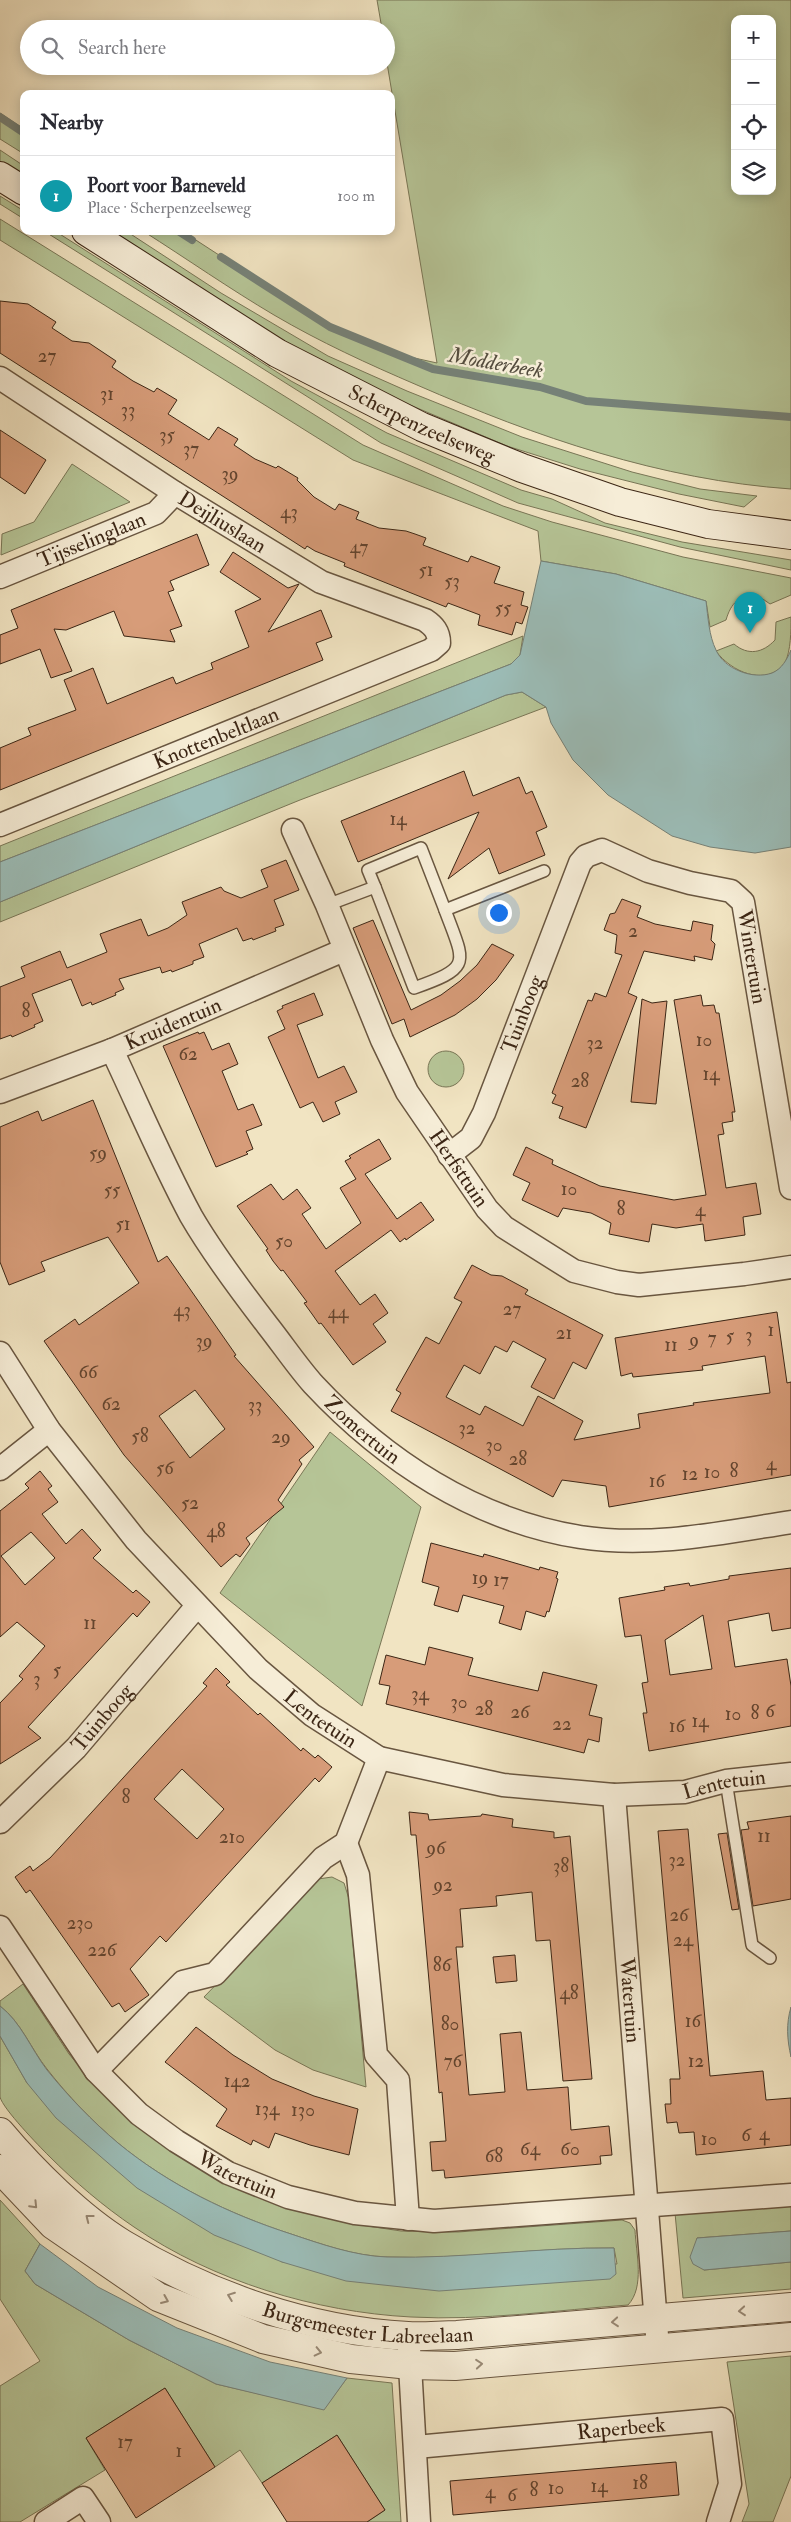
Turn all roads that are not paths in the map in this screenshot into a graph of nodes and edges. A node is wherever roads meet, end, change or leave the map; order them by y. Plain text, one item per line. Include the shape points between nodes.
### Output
1 (0, 176) edge
2 (20, 189) edge
3 (92, 235) edge
4 (0, 378) edge
5 (175, 493) junction
6 (791, 535) edge
7 (0, 577) edge
8 (431, 650) joint
9 (0, 825) edge
10 (293, 830) dead end
11 (580, 862) joint
12 (544, 871) dead end
13 (374, 886) junction
14 (327, 905) junction
15 (445, 910) junction
16 (344, 950) junction
17 (112, 1050) junction
18 (0, 1092) edge
19 (449, 1155) junction
20 (791, 1188) edge
21 (791, 1267) edge
22 (0, 1353) edge
23 (49, 1430) junction
24 (0, 1469) edge
25 (791, 1522) edge
26 (198, 1606) junction
27 (379, 1758) junction
28 (791, 1774) edge
29 (726, 1781) junction
30 (614, 1795) junction
31 (0, 1822) edge
32 (346, 1843) junction
33 (0, 1927) edge
34 (770, 1958) dead end
35 (96, 2071) junction
36 (0, 2132) edge
37 (0, 2170) edge
38 (791, 2194) edge
39 (646, 2206) junction
40 (408, 2219) junction
41 (791, 2307) edge
42 (656, 2319) junction
43 (409, 2336) junction
44 (791, 2337) edge
45 (658, 2348) junction
46 (410, 2365) junction
47 (416, 2447) junction
48 (46, 2522) edge
49 (99, 2522) edge
50 (419, 2522) edge
51 (718, 2522) edge

1 - 2 street
3 - 6 street, Scherpenzeelseweg via 276,353 422,427 522,468 620,502 708,524
4 - 5 street, Deijliuslaan
5 - 7 street, Tijsselinglaan via 156,513
5 - 8 street, Deijliuslaan via 321,582 425,620 439,635 439,643
8 - 9 street, Knottenbeltlaan
10 - 14 street, Herfsttuin
11 - 19 street, Tuinboog via 484,1113 471,1138
11 - 20 street, Wintertuin via 602,850 648,870 690,883 731,890 743,902
12 - 15 lane
13 - 14 lane
13 - 15 lane via 368,870 421,848
13 - 15 lane via 414,988 448,976 460,960
14 - 16 street, Herfsttuin
16 - 17 street, Kruidentuin
16 - 19 street, Herfsttuin via 407,1092
17 - 18 street, Kruidentuin
17 - 25 street, Zomertuin via 192,1218 248,1300 313,1383 360,1429 397,1458 455,1496 516,1522 581,1537 648,1541
19 - 21 street, Herfsttuin via 504,1228 574,1271 639,1285
22 - 23 street, Lentetuin
23 - 24 street
23 - 26 street, Lentetuin via 136,1540
26 - 27 street, Lentetuin via 258,1669 312,1715
26 - 31 street, Tuinboog via 76,1748
27 - 30 street, Lentetuin via 504,1785
27 - 32 street
28 - 29 street, Lentetuin
29 - 30 street, Lentetuin via 685,1792
29 - 34 lane via 752,1945
30 - 39 street, Watertuin
32 - 35 street via 323,1858 215,1974 182,1982
32 - 40 street via 358,1875 376,2055 398,2080
33 - 35 street, Watertuin
35 - 40 street, Watertuin via 139,2114 228,2173 288,2196 355,2213
43 -> 36 street, Burgemeester Labreelaan via 354,2330 292,2317 232,2297 177,2273 122,2243 63,2198
37 -> 46 street, Burgemeester Labreelaan via 53,2226 158,2297 263,2339 351,2359
38 - 39 street, Watertuin
39 - 40 street, Watertuin via 434,2221
39 - 42 street, Watertuin
41 -> 42 street, Burgemeester Labreelaan
42 -> 43 street, Burgemeester Labreelaan
42 - 45 street, Watertuin
43 - 46 street
44 - 45 street, Burgemeester Labreelaan
46 -> 45 street, Burgemeester Labreelaan via 455,2366
46 - 47 street
47 - 50 street
47 - 51 street, Raperbeek via 722,2419 730,2484
48 - 49 street via 83,2498

